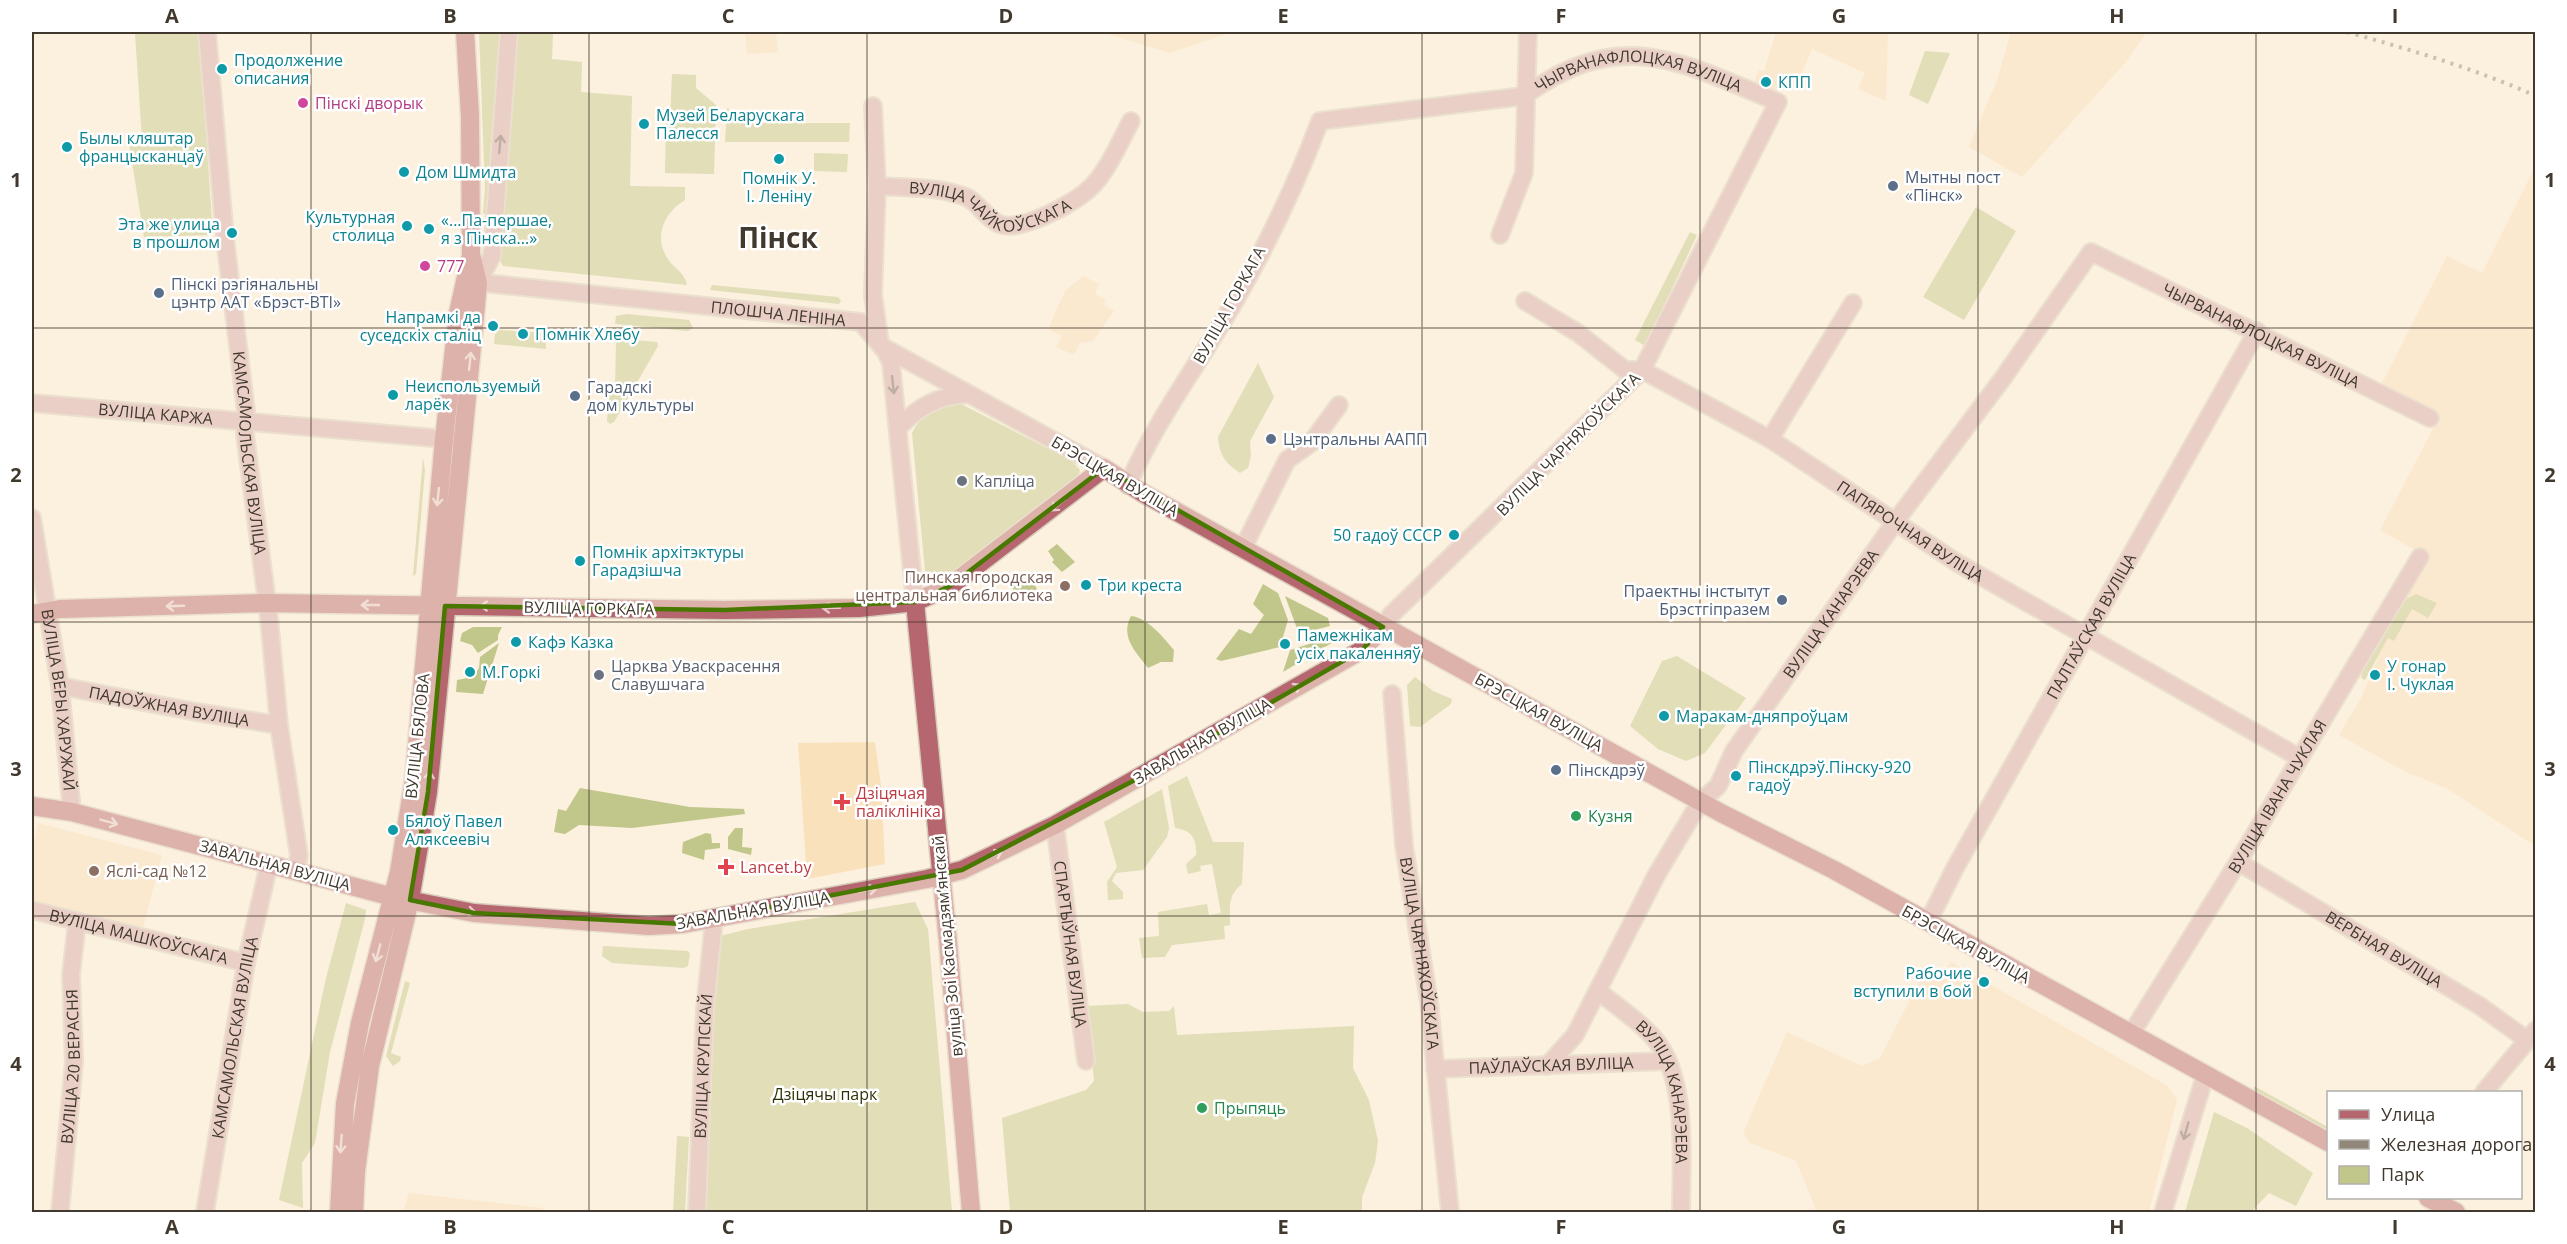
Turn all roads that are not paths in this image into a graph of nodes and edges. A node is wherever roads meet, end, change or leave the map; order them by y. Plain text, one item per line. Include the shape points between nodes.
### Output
1 (207, 32) edge
2 (465, 32) edge
3 (509, 32) edge
4 (1528, 32) edge
5 (1524, 96) junction
6 (1778, 102) joint
7 (873, 106) dead end
8 (1131, 121) dead end
9 (1320, 121) joint
10 (877, 186) junction
11 (1500, 235) dead end
12 (2091, 252) joint
13 (471, 282) junction
14 (1525, 301) dead end
15 (1853, 303) dead end
16 (2257, 331) junction
17 (880, 344) junction
18 (1642, 370) junction
19 (968, 394) junction
20 (32, 403) edge
21 (1339, 405) dead end
22 (2430, 418) dead end
23 (244, 419) junction
24 (898, 428) junction
25 (1770, 439) junction
26 (452, 440) junction
27 (1104, 468) junction
28 (1128, 485) junction
29 (32, 518) edge
30 (1895, 522) junction
31 (1243, 548) junction
32 (2420, 557) dead end
33 (915, 602) junction
34 (267, 603) junction
35 (437, 606) junction
36 (40, 612) edge
37 (1383, 627) junction
38 (2086, 636) junction
39 (60, 686) junction
40 (1392, 694) dead end
41 (279, 724) junction
42 (2300, 758) junction
43 (1700, 801) junction
44 (32, 806) edge
45 (72, 812) junction
46 (1055, 825) junction
47 (2238, 862) junction
48 (270, 864) junction
49 (295, 871) junction
50 (940, 876) junction
51 (401, 899) junction
52 (32, 910) edge
53 (714, 920) junction
54 (77, 922) junction
55 (1928, 922) junction
56 (246, 963) junction
57 (1598, 991) junction
58 (2131, 1034) junction
59 (2531, 1035) edge
60 (1086, 1061) dead end
61 (1667, 1061) junction
62 (1547, 1066) junction
63 (1435, 1069) junction
64 (2205, 1076) junction
65 (2485, 1091) edge
66 (2327, 1141) edge
67 (2432, 1199) edge
68 (60, 1212) edge
69 (205, 1212) edge
70 (339, 1212) edge
71 (354, 1212) edge
72 (697, 1212) edge
73 (971, 1212) edge
74 (1450, 1212) edge
75 (1681, 1212) edge
76 (2163, 1212) edge
77 (2456, 1212) edge

1 - 23 street, КАМСАМОЛЬСКАЯ ВУЛІЦА
2 - 13 main road, ВУЛІЦА БЯЛОВА
13 -> 3 street, ВУЛІЦА БЯЛОВА via 492,256
4 - 5 street
5 - 6 street, ЧЫРВАНАФЛОЦКАЯ ВУЛІЦА via 1602,57 1633,55 1672,60
5 - 9 street, ЧЫРВАНАФЛОЦКАЯ ВУЛІЦА
5 - 11 street via 1524,173
6 - 18 street, ВУЛІЦА ЧАРНЯХОЎСКАГА
7 - 10 street
8 - 10 street, ВУЛІЦА ЧАЙКОЎСКАГА via 1091,188 1021,226 1001,225 962,196 931,189
9 - 28 street, ВУЛІЦА ГОРКАГА via 1305,161 1237,297 1157,429
10 - 17 street via 873,296
12 - 16 street, ЧЫРВАНАФЛОЦКАЯ ВУЛІЦА
12 - 30 street, ВУЛІЦА КАНАРЭЕВА
13 - 17 street, ПЛОШЧА ЛЕНІНА via 861,322
13 - 26 main road, ВУЛІЦА БЯЛОВА via 458,313
14 - 18 street, ПАПЯРОЧНАЯ ВУЛІЦА via 1578,333 1625,370
15 - 25 street
16 - 22 street, ЧЫРВАНАФЛОЦКАЯ ВУЛІЦА
16 - 38 street, ПАЛТАЎСКАЯ ВУЛІЦА
17 - 19 street, БРЭСЦКАЯ ВУЛІЦА
17 -> 24 street, вуліца Зоі Касмадзямʼянскай via 891,363
18 - 25 street, ПАПЯРОЧНАЯ ВУЛІЦА
18 - 37 street, ВУЛІЦА ЧАРНЯХОЎСКАГА
19 - 24 street via 925,404
19 - 27 street, БРЭСЦКАЯ ВУЛІЦА
20 - 23 street, ВУЛІЦА КАРЖА
21 - 31 street via 1311,443 1287,460
23 - 26 street, ВУЛІЦА КАРЖА
23 - 34 street, КАМСАМОЛЬСКАЯ ВУЛІЦА
24 - 33 street, вуліца Зоі Касмадзямʼянскай
25 - 30 street, ПАПЯРОЧНАЯ ВУЛІЦА
26 - 35 main road, ВУЛІЦА БЯЛОВА
27 - 28 main road, БРЭСЦКАЯ ВУЛІЦА
27 -> 33 main road, ВУЛІЦА ГОРКАГА via 950,586
28 - 31 main road, БРЭСЦКАЯ ВУЛІЦА
29 - 36 street, ВУЛІЦА ВЕРЫ ХАРУЖАЙ
30 - 38 street, ПАПЯРОЧНАЯ ВУЛІЦА via 1956,562
30 - 43 street, ВУЛІЦА КАНАРЭЕВА via 1734,751 1718,786
31 - 37 main road, БРЭСЦКАЯ ВУЛІЦА
32 - 42 street, ВУЛІЦА ІВАНА ЧУКЛАЯ
33 -> 35 main road, ВУЛІЦА ГОРКАГА via 859,608 725,610
33 - 50 main road, вуліца Зоі Касмадзямʼянскай
35 -> 34 main road, ВУЛІЦА ГОРКАГА
34 -> 36 main road, ВУЛІЦА ГОРКАГА
34 - 41 street, КАМСАМОЛЬСКАЯ ВУЛІЦА
35 - 51 main road, ВУЛІЦА БЯЛОВА
36 - 39 street, ВУЛІЦА ВЕРЫ ХАРУЖАЙ
37 - 43 main road, БРЭСЦКАЯ ВУЛІЦА
46 -> 37 main road, ЗАВАЛЬНАЯ ВУЛІЦА via 1362,650
38 - 42 street, ПАПЯРОЧНАЯ ВУЛІЦА
38 - 55 street, ПАЛТАЎСКАЯ ВУЛІЦА
39 - 41 street, ПАДОЎЖНАЯ ВУЛІЦА
39 - 45 street, ВУЛІЦА ВЕРЫ ХАРУЖАЙ
40 - 63 street, ВУЛІЦА ЧАРНЯХОЎСКАГА via 1404,846 1429,1002
41 - 49 street, КАМСАМОЛЬСКАЯ ВУЛІЦА via 299,856
42 - 47 street, ВУЛІЦА ІВАНА ЧУКЛАЯ
43 - 55 main road, БРЭСЦКАЯ ВУЛІЦА
43 - 57 street, ВУЛІЦА КАНАРЭЕВА via 1657,874
44 - 45 main road, ЗАВАЛЬНАЯ ВУЛІЦА
45 -> 48 main road, ЗАВАЛЬНАЯ ВУЛІЦА
50 -> 46 main road, ЗАВАЛЬНАЯ ВУЛІЦА via 962,870
46 - 60 street, СПАРТЫЎНАЯ ВУЛІЦА
47 - 58 street, ВУЛІЦА ІВАНА ЧУКЛАЯ
47 - 59 street, ВЕРБНАЯ ВУЛІЦА
48 - 49 main road, ЗАВАЛЬНАЯ ВУЛІЦА
48 - 56 street, КАМСАМОЛЬСКАЯ ВУЛІЦА
49 - 51 main road, ЗАВАЛЬНАЯ ВУЛІЦА
53 -> 50 main road, ЗАВАЛЬНАЯ ВУЛІЦА
50 - 73 main road, вуліца Зоі Касмадзямʼянскай
51 -> 53 main road, ЗАВАЛЬНАЯ ВУЛІЦА via 474,913 639,925
51 -> 70 main road, ВУЛІЦА БЯЛОВА via 360,1023 345,1104
51 - 71 main road, ВУЛІЦА БЯЛОВА via 370,1066
52 - 54 street, ВУЛІЦА МАШКОЎСКАГА
53 - 72 street, ВУЛІЦА КРУПСКАЙ via 705,1009
54 - 56 street, ВУЛІЦА МАШКОЎСКАГА
54 - 68 street, ВУЛІЦА 20 ВЕРАСНЯ via 71,975 74,1062
55 - 58 main road, БРЭСЦКАЯ ВУЛІЦА
56 - 69 street, КАМСАМОЛЬСКАЯ ВУЛІЦА
57 - 61 street, ВУЛІЦА КАНАРЭЕВА via 1659,1044
57 - 62 street, ВУЛІЦА КАНАРЭЕВА via 1575,1035
58 - 64 main road, БРЭСЦКАЯ ВУЛІЦА
59 - 65 street
61 - 62 street, ПАЎЛАЎСКАЯ ВУЛІЦА
61 - 75 street, ВУЛІЦА КАНАРЭЕВА via 1681,1108
62 - 63 street, ПАЎЛАЎСКАЯ ВУЛІЦА
63 - 74 street, ВУЛІЦА ЧАРНЯХОЎСКАГА
64 - 66 main road, БРЭСЦКАЯ ВУЛІЦА
64 -> 76 street
67 - 77 main road

